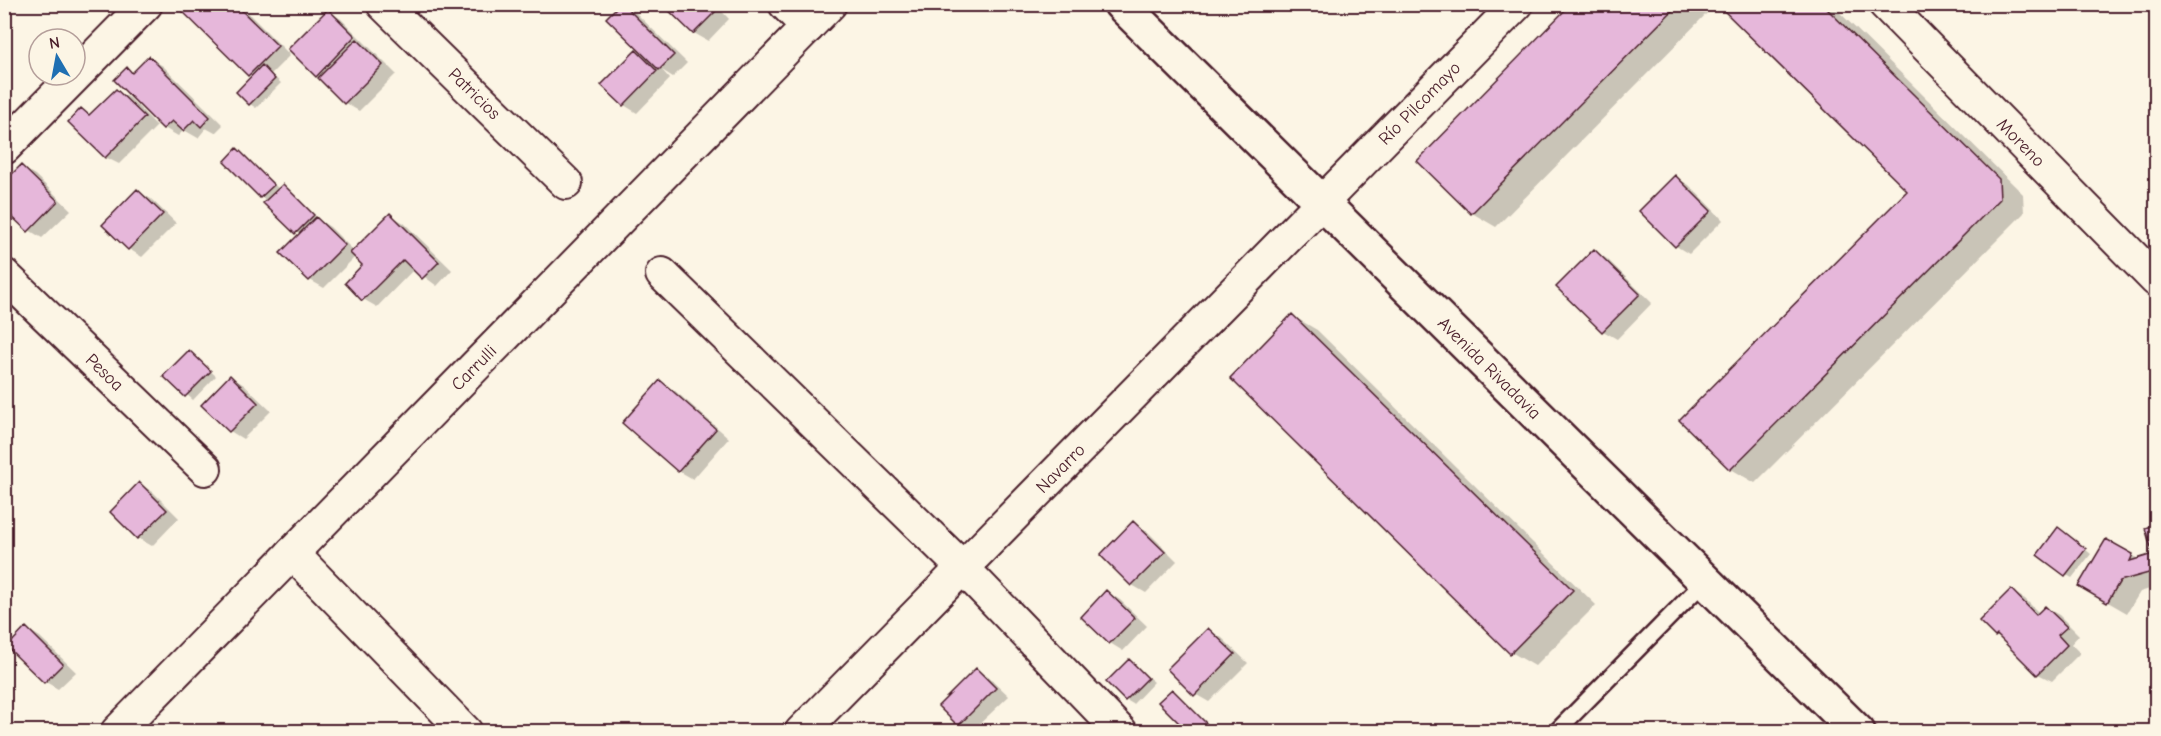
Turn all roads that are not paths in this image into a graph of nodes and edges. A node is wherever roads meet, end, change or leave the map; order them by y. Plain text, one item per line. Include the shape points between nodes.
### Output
1 (146, 4) edge
2 (383, 4) edge
3 (785, 4) edge
4 (830, 4) edge
5 (1121, 4) edge
6 (1516, 4) edge
7 (1885, 4) edge
8 (808, 27) junction
9 (4, 148) edge
10 (566, 183) dead end
11 (1320, 202) junction
12 (662, 274) dead end
13 (4, 276) edge
14 (2157, 280) edge
15 (205, 469) dead end
16 (292, 553) junction
17 (962, 567) junction
18 (1705, 581) junction
19 (117, 732) edge
20 (466, 732) edge
21 (801, 732) edge
22 (1121, 732) edge
23 (1556, 732) edge
24 (1858, 732) edge

1 - 9 street
2 - 10 street, Patricios
3 - 8 street
4 - 8 street, Carrulli
5 - 11 main road, Avenida Rivadavia
6 - 11 street, Río Pilcomayo
7 - 14 street, Moreno
8 - 16 street, Carrulli
11 - 17 street, Navarro
11 - 18 main road, Avenida Rivadavia
12 - 17 street
13 - 15 street, Pesoa
16 - 19 street, Carrulli
16 - 20 street
17 - 21 street, Navarro
17 - 22 street
18 - 23 lane
18 - 24 main road, Avenida Rivadavia

